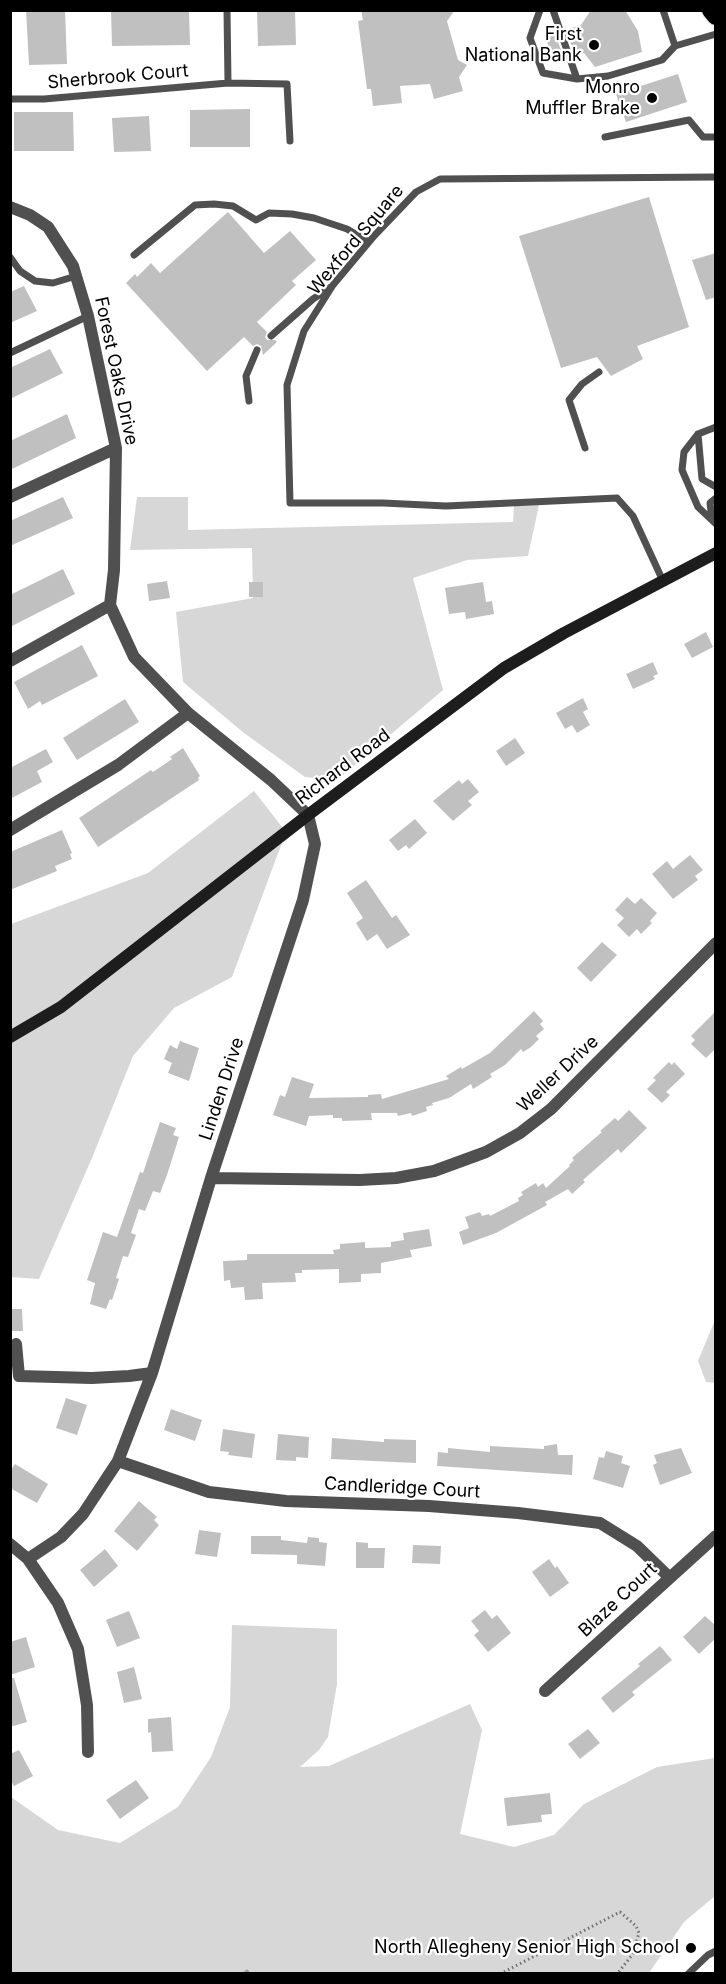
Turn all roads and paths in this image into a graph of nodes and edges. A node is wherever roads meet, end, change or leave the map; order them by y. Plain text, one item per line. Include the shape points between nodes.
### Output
1 (227, 10) edge
2 (540, 10) edge
3 (552, 10) edge
4 (663, 10) edge
5 (711, 10) edge
6 (716, 16) edge
7 (716, 34) edge
8 (675, 46) junction
9 (577, 79) junction
10 (228, 83) junction
11 (10, 99) edge
12 (605, 137) dead end
13 (716, 137) edge
14 (290, 141) dead end
15 (716, 177) edge
16 (10, 207) edge
17 (369, 242) junction
18 (134, 255) dead end
19 (10, 257) edge
20 (76, 276) junction
21 (333, 285) junction
22 (88, 316) junction
23 (271, 336) dead end
24 (257, 350) dead end
25 (10, 353) edge
26 (599, 372) dead end
27 (249, 401) dead end
28 (716, 427) edge
29 (698, 434) junction
30 (116, 448) junction
31 (585, 448) dead end
32 (716, 487) edge
33 (10, 497) edge
34 (716, 498) edge
35 (714, 522) edge
36 (716, 553) edge
37 (663, 581) junction
38 (110, 605) junction
39 (10, 661) edge
40 (188, 713) junction
41 (308, 816) junction
42 (10, 830) edge
43 (716, 942) edge
44 (10, 1037) edge
45 (211, 1178) junction
46 (16, 1344) dead end
47 (152, 1373) junction
48 (118, 1461) junction
49 (716, 1536) edge
50 (10, 1545) edge
51 (28, 1560) junction
52 (669, 1577) junction
53 (545, 1691) dead end
54 (88, 1752) dead end
55 (716, 1952) edge
56 (500, 1974) edge
57 (617, 1974) edge
58 (688, 1974) edge

1 - 10 lane
2 - 9 lane via 530,38 543,73
3 - 9 lane
4 - 8 lane
5 - 6 highway
7 - 8 lane
8 - 9 lane via 662,60 608,76
10 - 11 lane, Sherbrook Court
10 - 14 lane, Sherbrook Court via 287,84
12 - 13 lane via 689,120 703,137
15 - 17 lane, Wexford Square via 440,179 416,192
16 - 20 street, Forest Oaks Drive via 48,226
17 - 18 lane via 347,229 292,213 269,213 256,220 233,206 195,205
17 - 21 lane, Wexford Square
19 - 20 lane via 20,271 35,281 53,283
20 - 22 street, Forest Oaks Drive
21 - 23 lane
21 - 37 lane, Wexford Square via 304,331 287,385 290,503 446,506 617,498 633,516
22 - 25 lane
22 - 30 street, Forest Oaks Drive
24 - 27 lane via 246,376
26 - 31 lane via 568,400
28 - 29 lane
29 - 32 lane via 702,479
29 - 35 lane via 684,452 682,470 698,507
30 - 33 street
30 - 38 street, Forest Oaks Drive
34 - 35 lane via 710,503
36 - 37 street, Richard Road
37 - 41 street, Richard Road via 504,668
38 - 39 street
38 - 40 street via 134,657
40 - 41 street via 271,780
40 - 42 street via 118,765
41 - 44 street, Richard Road via 61,1007
41 - 45 street, Linden Drive via 315,844 303,900
43 - 45 street, Weller Drive via 551,1110 486,1152 442,1168 396,1178
45 - 47 street, Linden Drive
46 - 47 street via 19,1376 92,1378
47 - 48 street, Linden Drive
48 - 51 street, Linden Drive via 83,1514 61,1537
48 - 52 street, Candleridge Court via 209,1492 286,1501 518,1513 600,1523 637,1546
49 - 52 street, Blaze Court
50 - 51 street
51 - 54 street via 58,1603 78,1649 87,1705
52 - 53 street, Blaze Court
55 - 58 lane
56 - 57 path via 620,1912 639,1933 633,1954

